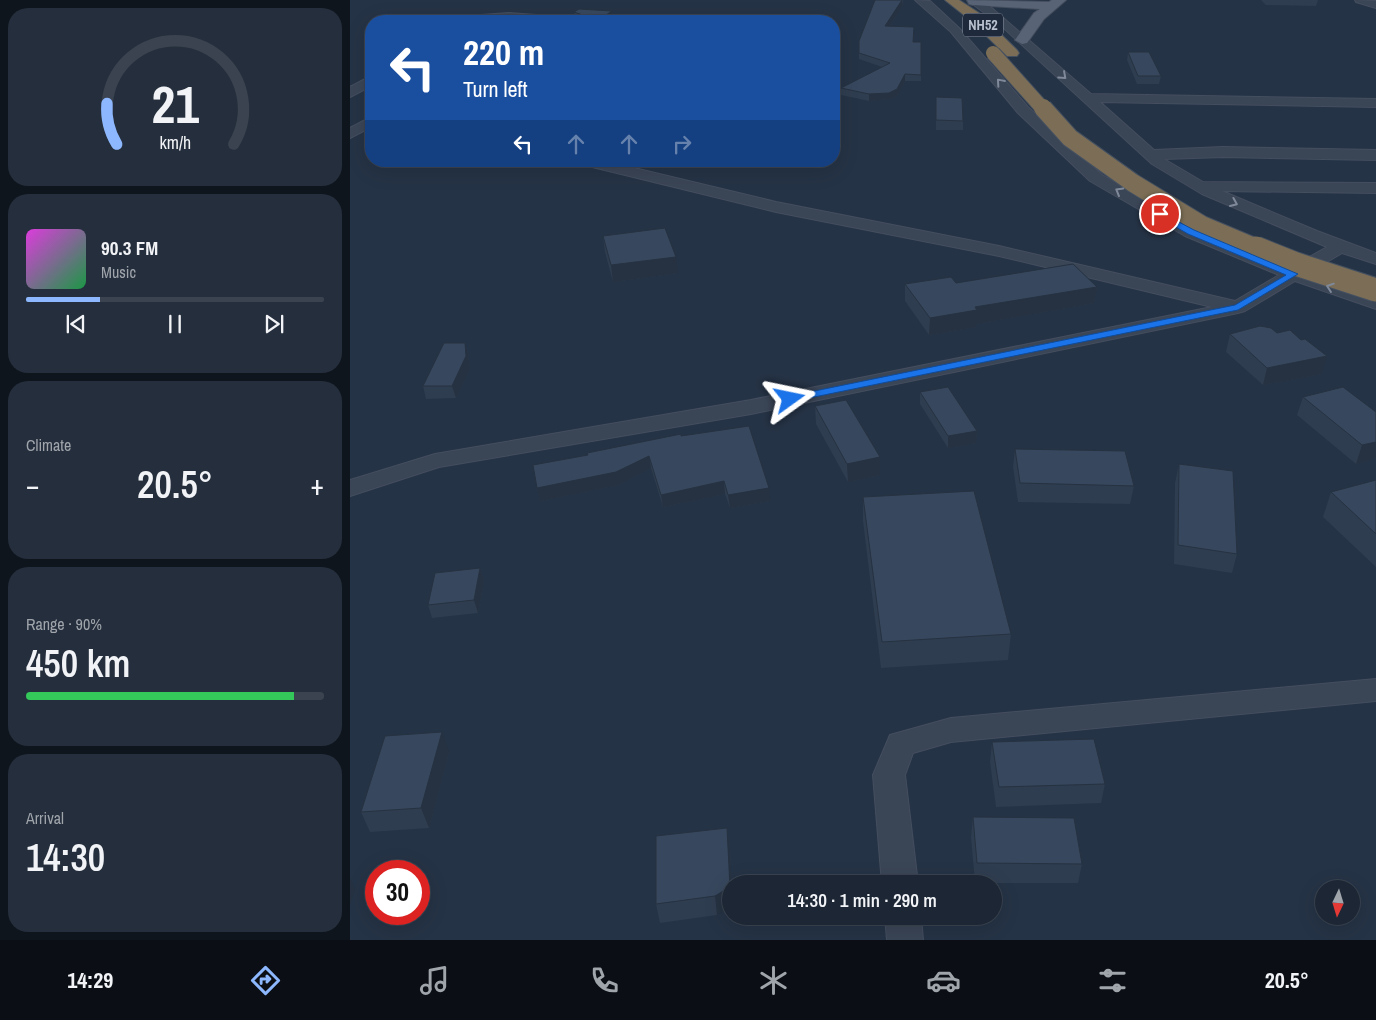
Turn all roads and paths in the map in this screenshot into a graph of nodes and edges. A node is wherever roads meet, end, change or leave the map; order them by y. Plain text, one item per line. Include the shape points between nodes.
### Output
1 (920, 0) edge
2 (937, 0) edge
3 (950, 0) edge
4 (973, 0) edge
5 (1360, 0) edge
6 (1048, 2) edge
7 (1376, 5) edge
8 (1015, 41) junction
9 (365, 84) edge
10 (350, 93) edge
11 (1087, 98) junction
12 (1376, 102) edge
13 (1072, 114) dead end
14 (365, 118) edge
15 (1085, 127) dead end
16 (350, 134) edge
17 (1150, 155) junction
18 (1376, 155) edge
19 (610, 167) edge
20 (1198, 185) junction
21 (1376, 188) edge
22 (1341, 246) junction
23 (1376, 258) edge
24 (1293, 274) junction
25 (1376, 274) edge
26 (1376, 290) edge
27 (1376, 303) edge
28 (1238, 307) junction
29 (350, 488) edge
30 (1376, 690) edge
31 (899, 875) edge
32 (904, 925) edge
33 (905, 940) edge

24 -> 1 street via 1191,232 1096,178 1023,110 955,30
2 - 26 highway, NH52, bridge via 962,18 1070,138 1133,183 1202,225 1296,264
3 - 8 highway, NH52
4 - 6 main road
4 - 8 street via 982,5
5 - 7 street
6 - 8 main road
8 -> 11 street
8 - 13 highway, NH52
9 - 10 street
11 - 12 street
11 - 17 street
14 - 16 street
15 - 25 highway via 1142,175 1251,233
17 - 18 street via 1223,152
17 - 20 street
19 - 28 street via 776,207 999,251
20 - 21 street
20 -> 22 street
22 - 23 street
22 - 24 street
27 -> 24 street
24 - 28 street
28 - 29 street via 751,407 435,461
30 - 31 street via 951,730 901,744 889,775
32 - 33 street

